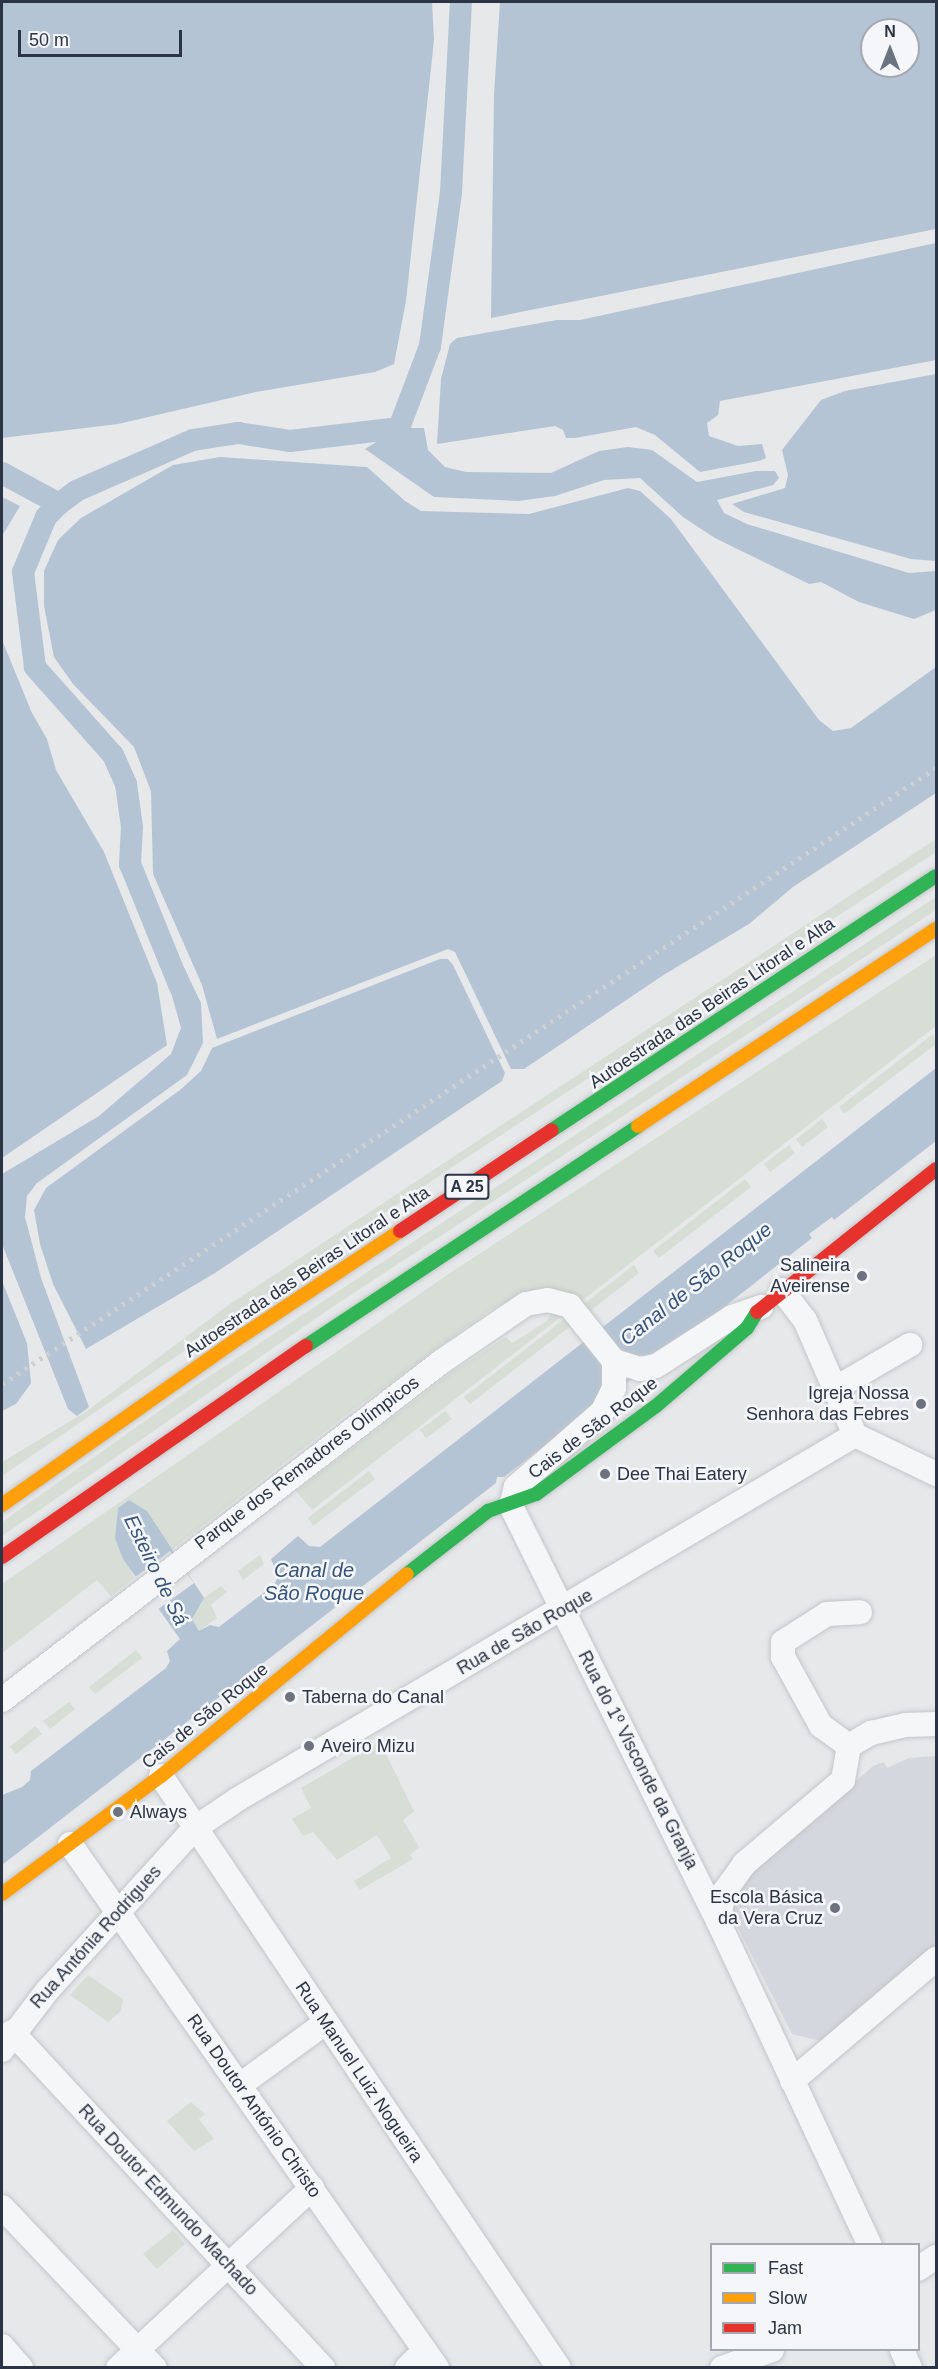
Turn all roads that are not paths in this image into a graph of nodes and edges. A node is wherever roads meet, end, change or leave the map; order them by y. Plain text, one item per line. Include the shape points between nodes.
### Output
1 (936, 876) edge
2 (936, 929) edge
3 (936, 1169) edge
4 (782, 1290) junction
5 (761, 1307) junction
6 (910, 1345) dead end
7 (614, 1361) junction
8 (836, 1388) junction
9 (855, 1435) junction
10 (936, 1474) edge
11 (2, 1505) edge
12 (511, 1506) junction
13 (2, 1557) edge
14 (563, 1611) junction
15 (860, 1612) dead end
16 (2, 1700) edge
17 (936, 1724) edge
18 (849, 1746) junction
19 (161, 1776) junction
20 (195, 1828) junction
21 (70, 1844) junction
22 (2, 1894) edge
23 (116, 1911) junction
24 (718, 1921) junction
25 (936, 1959) edge
26 (326, 2023) junction
27 (7, 2041) edge
28 (792, 2081) junction
29 (240, 2085) junction
30 (312, 2188) junction
31 (2, 2207) edge
32 (868, 2243) edge
33 (936, 2257) edge
34 (228, 2265) junction
35 (920, 2268) edge
36 (2, 2346) edge
37 (137, 2348) junction
38 (766, 2351) edge
39 (903, 2351) edge
40 (431, 2359) edge
41 (21, 2367) edge
42 (118, 2367) edge
43 (155, 2367) edge
44 (323, 2367) edge
45 (407, 2367) edge
46 (560, 2367) edge
47 (722, 2367) edge
48 (910, 2367) edge

1 - 11 main road, Autoestrada das Beiras Litoral e Alta / A 25 via 242,1336
2 - 13 main road, A 25 via 269,1370
3 - 4 main road, Cais de São Roque
4 - 5 main road, Cais de São Roque
4 - 8 street via 805,1320
5 - 7 street via 732,1317 656,1366 640,1369
5 - 12 main road, Cais de São Roque via 747,1328 656,1406 536,1494
6 - 8 street
7 - 12 street via 614,1388 603,1411 516,1487
7 - 16 street, Parque dos Remadores Olímpicos via 570,1306 560,1301 526,1304 441,1362
8 - 9 street
9 - 10 street
9 - 14 street, Rua de São Roque
12 - 14 street, Rua do 1º Visconde da Granja
12 - 19 main road, Cais de São Roque via 488,1511 451,1538
14 - 20 street, Rua de São Roque via 238,1799
14 - 24 street, Rua do 1º Visconde da Granja
15 - 18 street via 827,1614 783,1642 783,1657 821,1726
17 - 18 street via 906,1725 871,1733
18 - 24 street via 843,1780 744,1864 724,1892
19 - 20 street, Rua Manuel Luiz Nogueira
19 - 21 main road, Cais de São Roque
20 - 23 street, Rua Antónia Rodrigues
20 - 26 street, Rua Manuel Luiz Nogueira
21 - 22 main road, Cais de São Roque
21 - 23 street, Rua Doutor António Christo
23 - 27 street, Rua Antónia Rodrigues
23 - 29 street, Rua Doutor António Christo
24 - 28 street, Rua do 1º Visconde da Granja
25 - 28 street
26 - 29 street
26 - 46 street, Rua Manuel Luiz Nogueira
27 - 34 street, Rua Doutor Edmundo Machado
28 - 32 street, Rua do 1º Visconde da Granja
29 - 30 street, Rua Doutor António Christo
30 - 34 street
30 - 40 street, Rua Doutor António Christo
31 - 37 street
33 - 35 street
34 - 37 street
34 - 44 street, Rua Doutor Edmundo Machado
36 - 41 street
37 - 42 street
37 - 43 street
38 - 47 street
39 - 48 street
40 - 45 street

